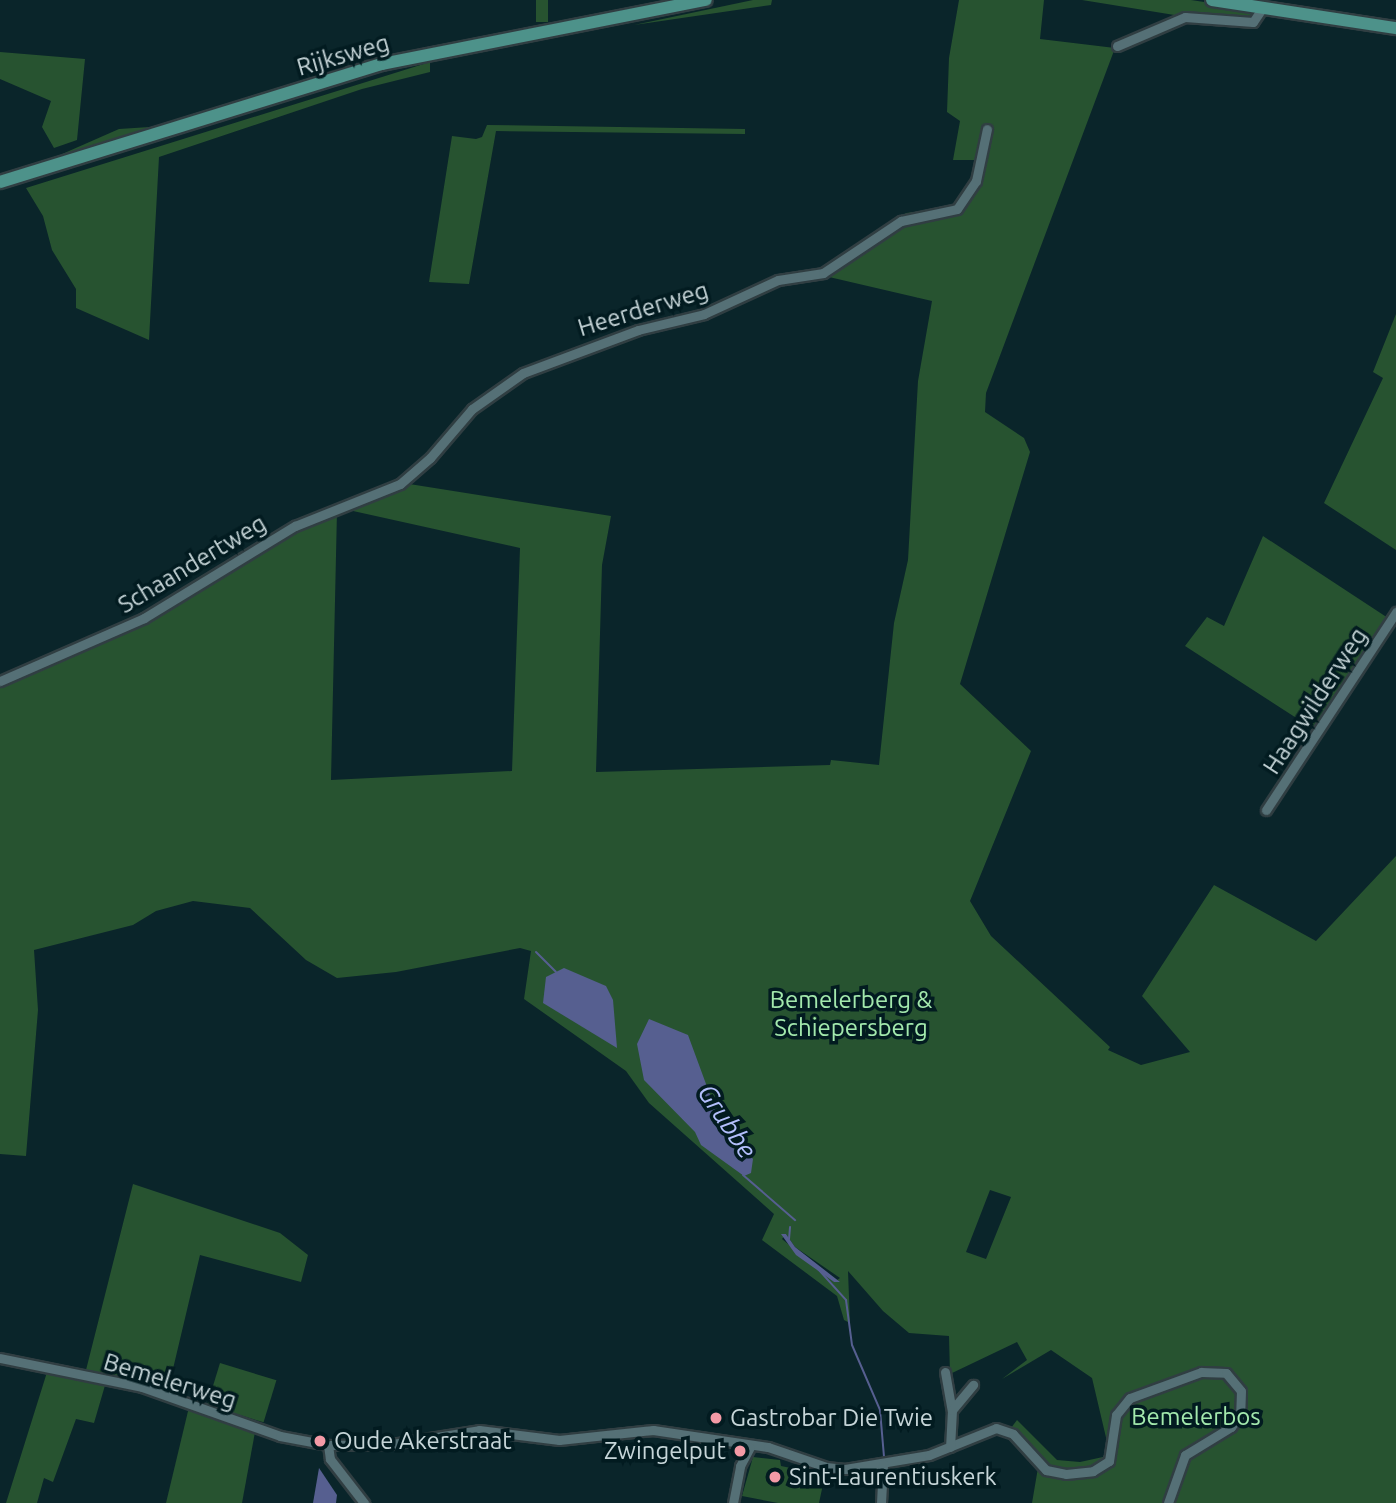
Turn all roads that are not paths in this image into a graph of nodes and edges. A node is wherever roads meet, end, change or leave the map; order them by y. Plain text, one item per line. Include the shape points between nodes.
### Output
1 (706, 0) edge
2 (1212, 0) edge
3 (1263, 7) junction
4 (1396, 28) edge
5 (1117, 46) dead end
6 (987, 129) dead end
7 (0, 182) edge
8 (403, 481) joint
9 (1396, 612) edge
10 (0, 681) edge
11 (1266, 810) dead end
12 (0, 1358) edge
13 (945, 1372) dead end
14 (973, 1385) dead end
15 (952, 1410) junction
16 (731, 1444) junction
17 (328, 1445) junction
18 (750, 1447) junction
19 (950, 1447) junction
20 (883, 1464) junction
21 (740, 1466) junction
22 (364, 1503) edge
23 (733, 1503) edge
24 (881, 1503) edge
25 (1168, 1503) edge

1 - 7 main road, Rijksweg via 382,64
2 - 3 main road
3 - 4 main road
3 - 5 street via 1255,22 1185,17
6 - 8 street, Heerderweg via 976,181 957,209 901,221 823,273 778,280 704,314 638,330 523,373 472,409 430,458
8 - 10 street, Schaandertweg via 295,526 144,618
9 - 11 street, Haagwilderweg
12 - 17 street, Bemelerweg via 142,1387 280,1436
13 - 15 street
14 - 15 street
15 - 19 street
16 - 17 street via 653,1430 559,1440 480,1430 392,1444
16 - 18 street
16 - 21 street
17 - 22 street via 330,1459
18 - 20 street via 773,1448 834,1468
18 - 21 street
19 - 20 street
19 - 25 street via 996,1428 1013,1434 1046,1470 1088,1472 1111,1458 1115,1415 1130,1398 1201,1372 1226,1373 1241,1391 1240,1415 1231,1427 1197,1443 1184,1456
20 - 24 street
21 - 23 street

